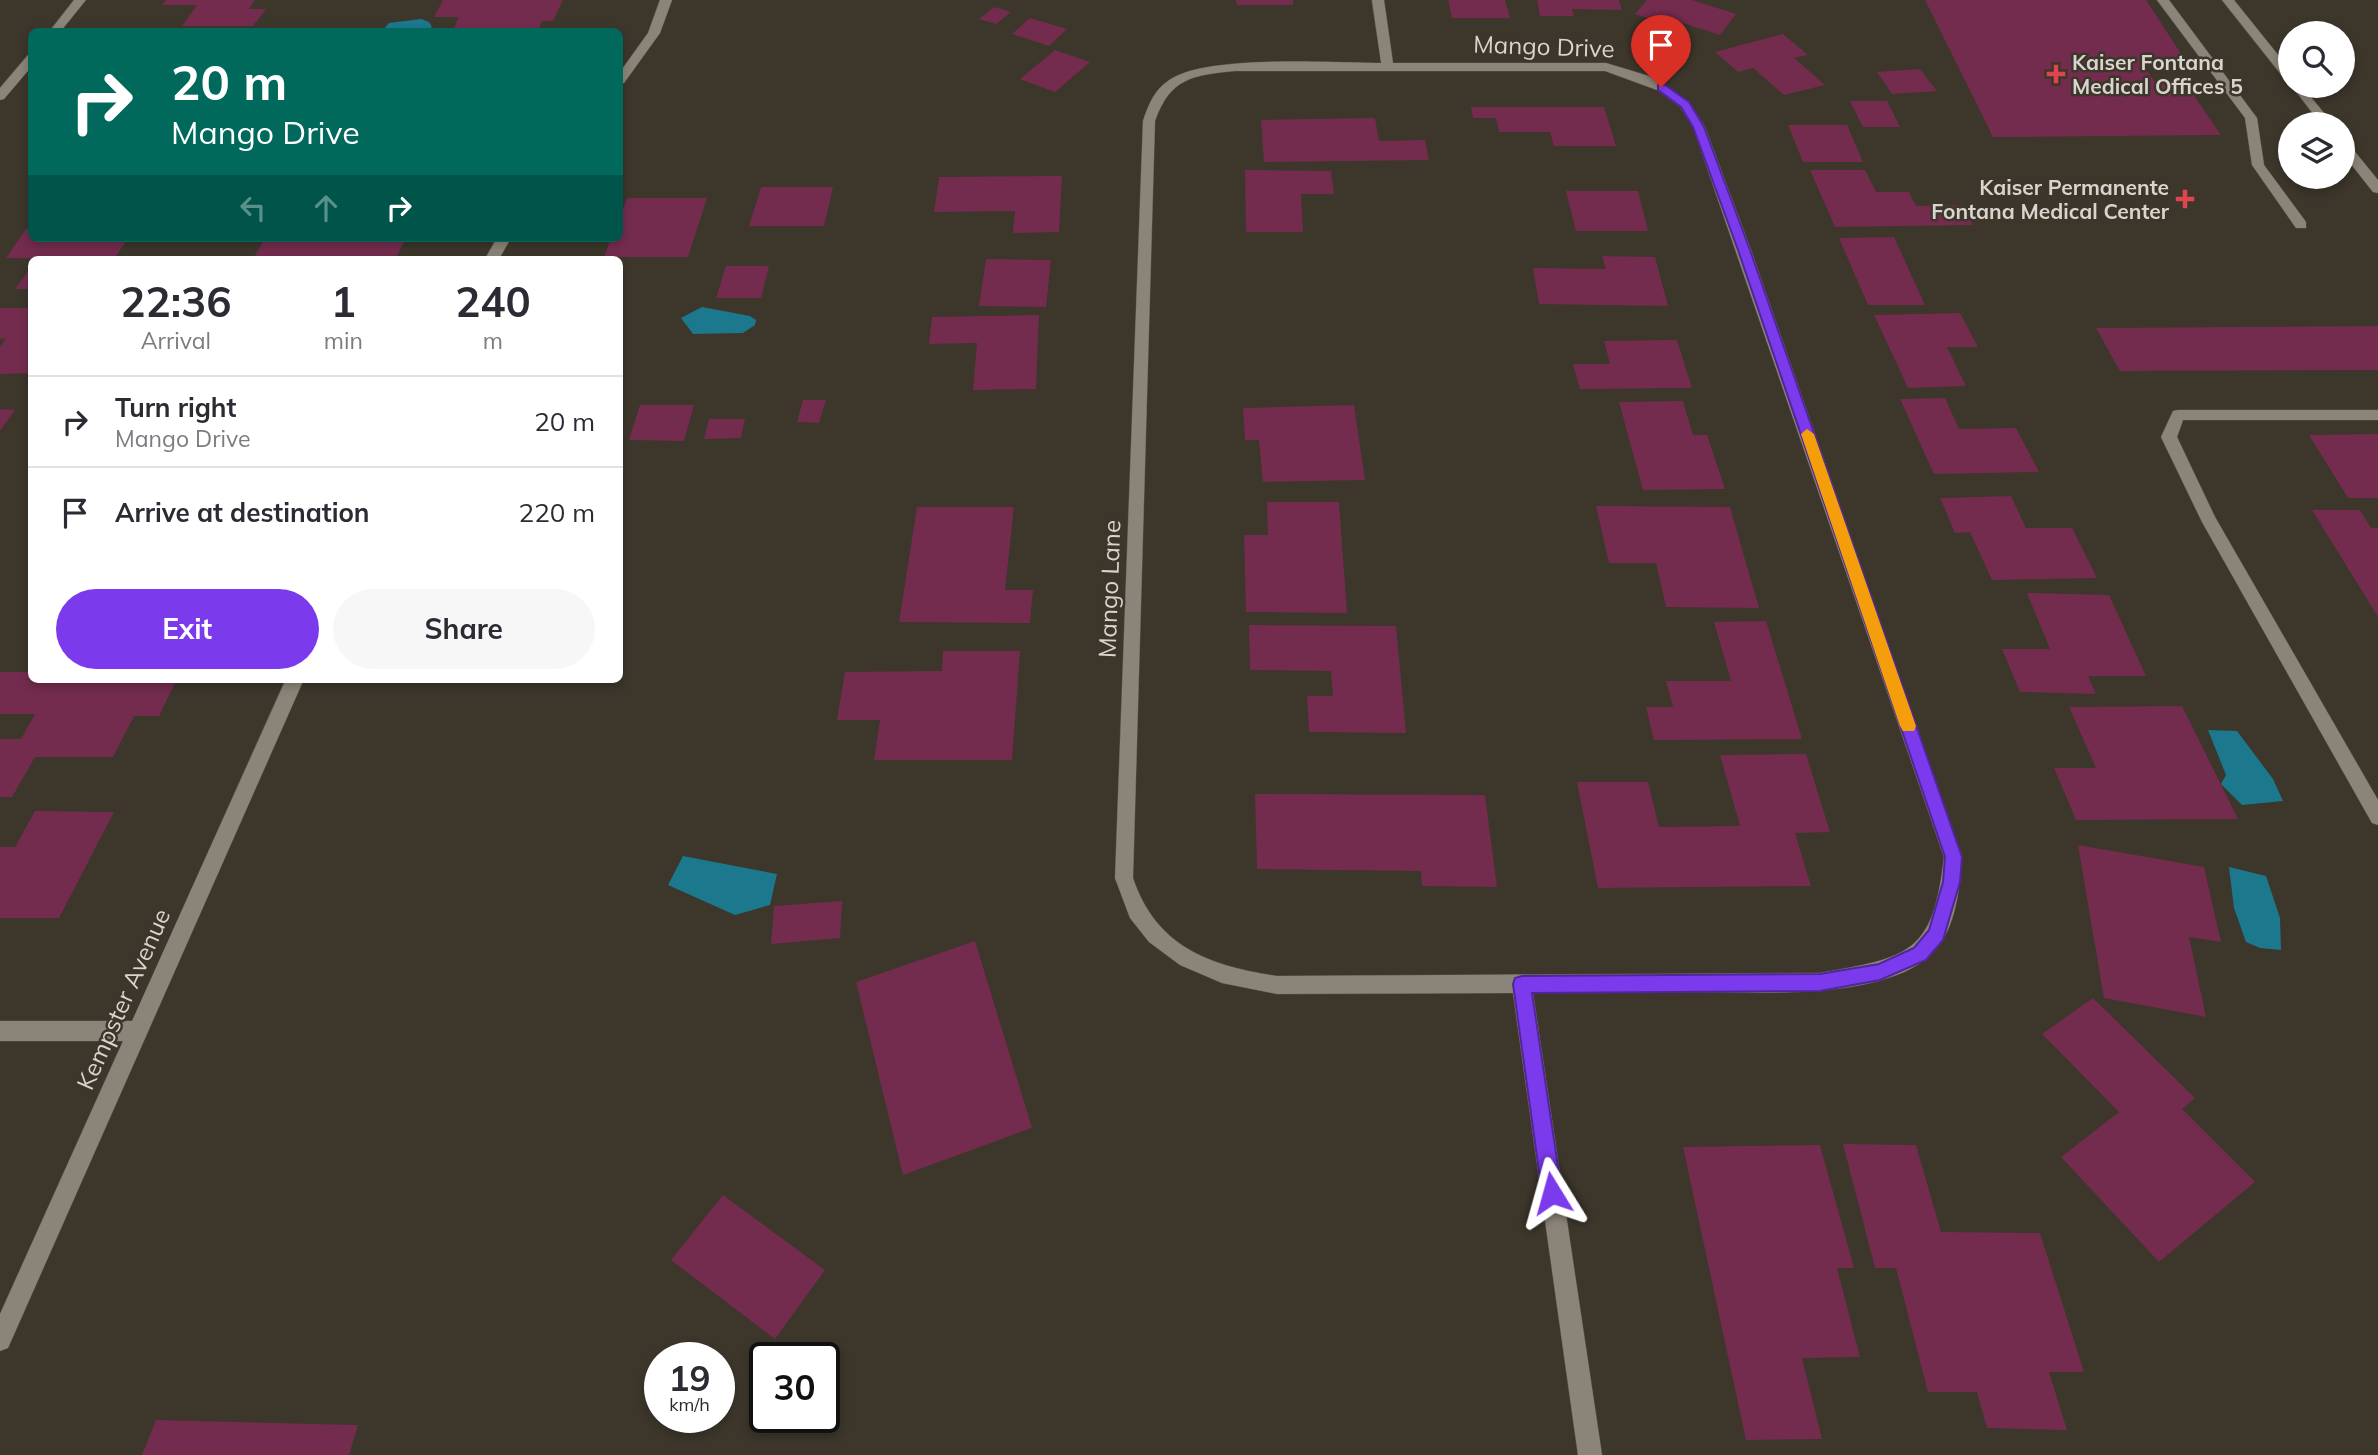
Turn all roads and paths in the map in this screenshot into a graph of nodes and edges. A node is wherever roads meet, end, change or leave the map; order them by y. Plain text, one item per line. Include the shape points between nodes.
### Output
1 (80, 0) edge
2 (666, 0) edge
3 (1378, 0) edge
4 (2163, 0) edge
5 (2228, 0) edge
6 (57, 28) edge
7 (28, 63) edge
8 (2278, 63) edge
9 (1387, 66) junction
10 (623, 76) edge
11 (0, 96) edge
12 (2306, 98) edge
13 (2317, 112) edge
14 (2355, 160) edge
15 (2378, 189) edge
16 (2301, 225) dead end
17 (2378, 415) edge
18 (293, 683) edge
19 (2378, 817) edge
20 (1522, 984) junction
21 (0, 1031) edge
22 (137, 1031) junction
23 (0, 1340) edge
24 (1590, 1455) edge

1 - 6 street
2 - 10 street via 654,33
3 - 9 street
4 - 16 street via 2250,118 2258,165
5 - 8 street
7 - 11 street
9 - 20 street, Mango Lane via 1204,70 1179,77 1153,106 1124,878 1143,922 1167,944 1213,971 1243,981 1277,985
9 - 20 street, Mango Drive via 1606,67 1645,79 1685,105 1699,127 1744,250 1953,857 1952,882 1937,935 1920,954 1880,972 1820,982
12 - 13 street
14 - 15 street
17 - 19 street via 2178,415 2169,437 2208,518
18 - 22 street, Kempster Avenue
20 - 24 street
21 - 22 street
22 - 23 street, Kempster Avenue

